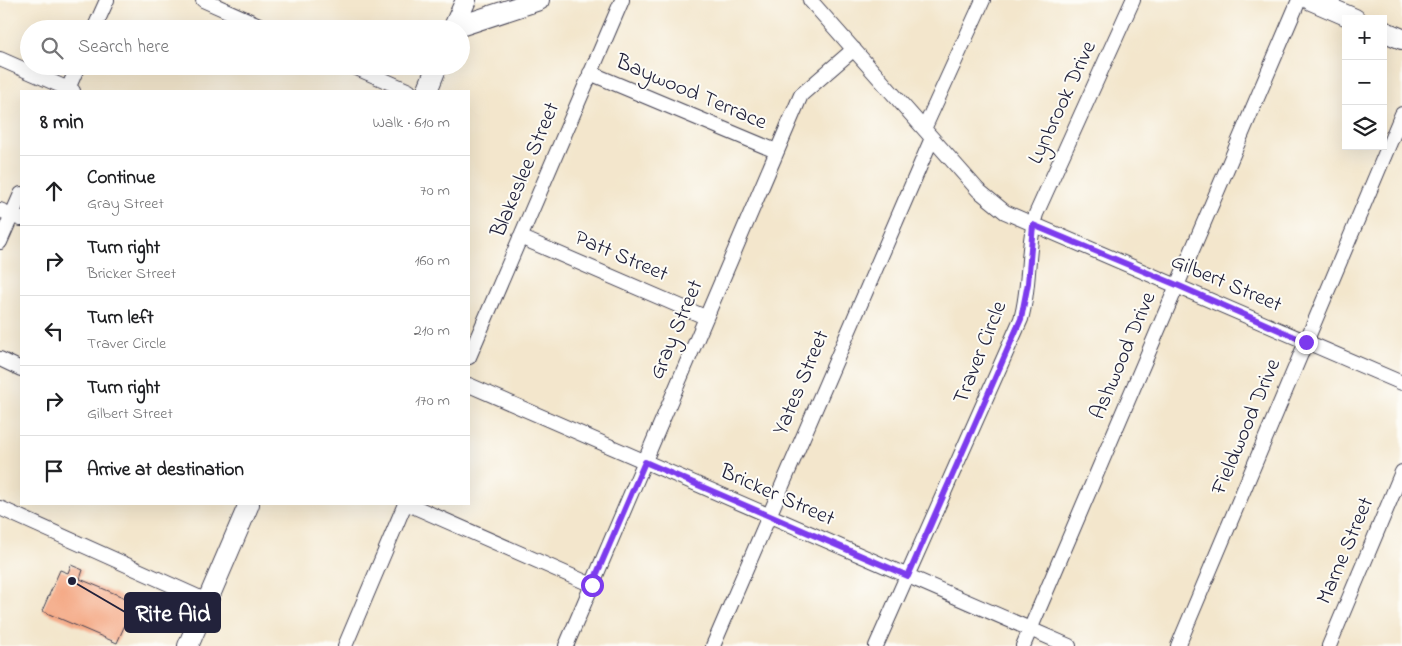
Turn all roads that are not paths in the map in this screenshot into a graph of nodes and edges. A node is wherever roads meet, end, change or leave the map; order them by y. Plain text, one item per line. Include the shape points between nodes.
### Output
1 (107, 0) edge
2 (203, 0) edge
3 (466, 0) edge
4 (539, 0) edge
5 (622, 0) edge
6 (810, 0) edge
7 (983, 0) edge
8 (1133, 0) edge
9 (1299, 0) edge
10 (1311, 0) edge
11 (1346, 15) edge
12 (98, 20) edge
13 (248, 20) edge
14 (457, 20) edge
15 (470, 23) edge
16 (1387, 33) edge
17 (1402, 39) edge
18 (854, 49) junction
19 (0, 59) edge
20 (20, 68) edge
21 (590, 73) junction
22 (36, 75) edge
23 (75, 75) edge
24 (373, 75) edge
25 (433, 75) edge
26 (69, 90) edge
27 (407, 90) edge
28 (426, 90) edge
29 (1402, 114) edge
30 (928, 133) junction
31 (776, 152) junction
32 (20, 196) edge
33 (11, 214) edge
34 (1033, 225) junction
35 (520, 237) junction
36 (0, 242) edge
37 (1177, 285) junction
38 (706, 317) junction
39 (1306, 342) junction
40 (470, 354) edge
41 (0, 359) edge
42 (20, 369) edge
43 (1402, 383) edge
44 (470, 385) edge
45 (645, 462) junction
46 (1402, 472) edge
47 (249, 505) edge
48 (407, 505) edge
49 (409, 505) edge
50 (0, 508) edge
51 (768, 515) junction
52 (908, 576) junction
53 (592, 585) junction
54 (207, 601) junction
55 (1030, 629) junction
56 (346, 645) edge
57 (188, 646) edge
58 (566, 646) edge
59 (713, 646) edge
60 (876, 646) edge
61 (1023, 646) edge
62 (1069, 646) edge
63 (1178, 646) edge
64 (1329, 646) edge

1 - 12 street
2 - 13 street
3 - 14 main road
4 - 15 main road
5 - 21 street, Blakeslee Street
6 - 18 street
7 - 30 street, Yates Street
8 - 34 street, Lynbrook Drive
9 - 37 street, Ashwood Drive
10 - 11 main road
16 - 17 main road
18 - 30 street
18 - 31 street, Gray Street via 801,95
19 - 20 street
21 - 31 street, Baywood Terrace
21 - 35 street, Blakeslee Street
22 - 26 street
23 - 26 street
24 - 27 street
25 - 28 main road
29 - 39 street, Fieldwood Drive
30 - 34 street via 978,190 1005,212
30 - 51 street, Yates Street
31 - 38 street, Gray Street
32 - 33 street
33 - 36 street
34 - 37 street, Gilbert Street
34 - 52 street, Traver Circle via 1021,319
35 - 38 street, Patt Street
35 - 40 street, Blakeslee Street
37 - 39 street, Gilbert Street
37 - 55 street, Ashwood Drive
38 - 45 street, Gray Street
39 - 43 street, Gilbert Street
39 - 63 street, Fieldwood Drive
41 - 42 street
44 - 45 street, Bricker Street
45 - 51 street, Bricker Street
45 - 53 street, Gray Street
46 - 64 street, Marne Street
47 - 54 main road
48 - 56 street
49 - 53 street
50 - 54 street
51 - 52 street, Bricker Street
51 - 59 street, Yates Street
52 - 55 street, Bricker Street
52 - 60 street, Traver Circle
53 - 58 street, Gray Street
54 - 57 main road
55 - 61 street, Ashwood Drive
55 - 62 street, Bricker Street

